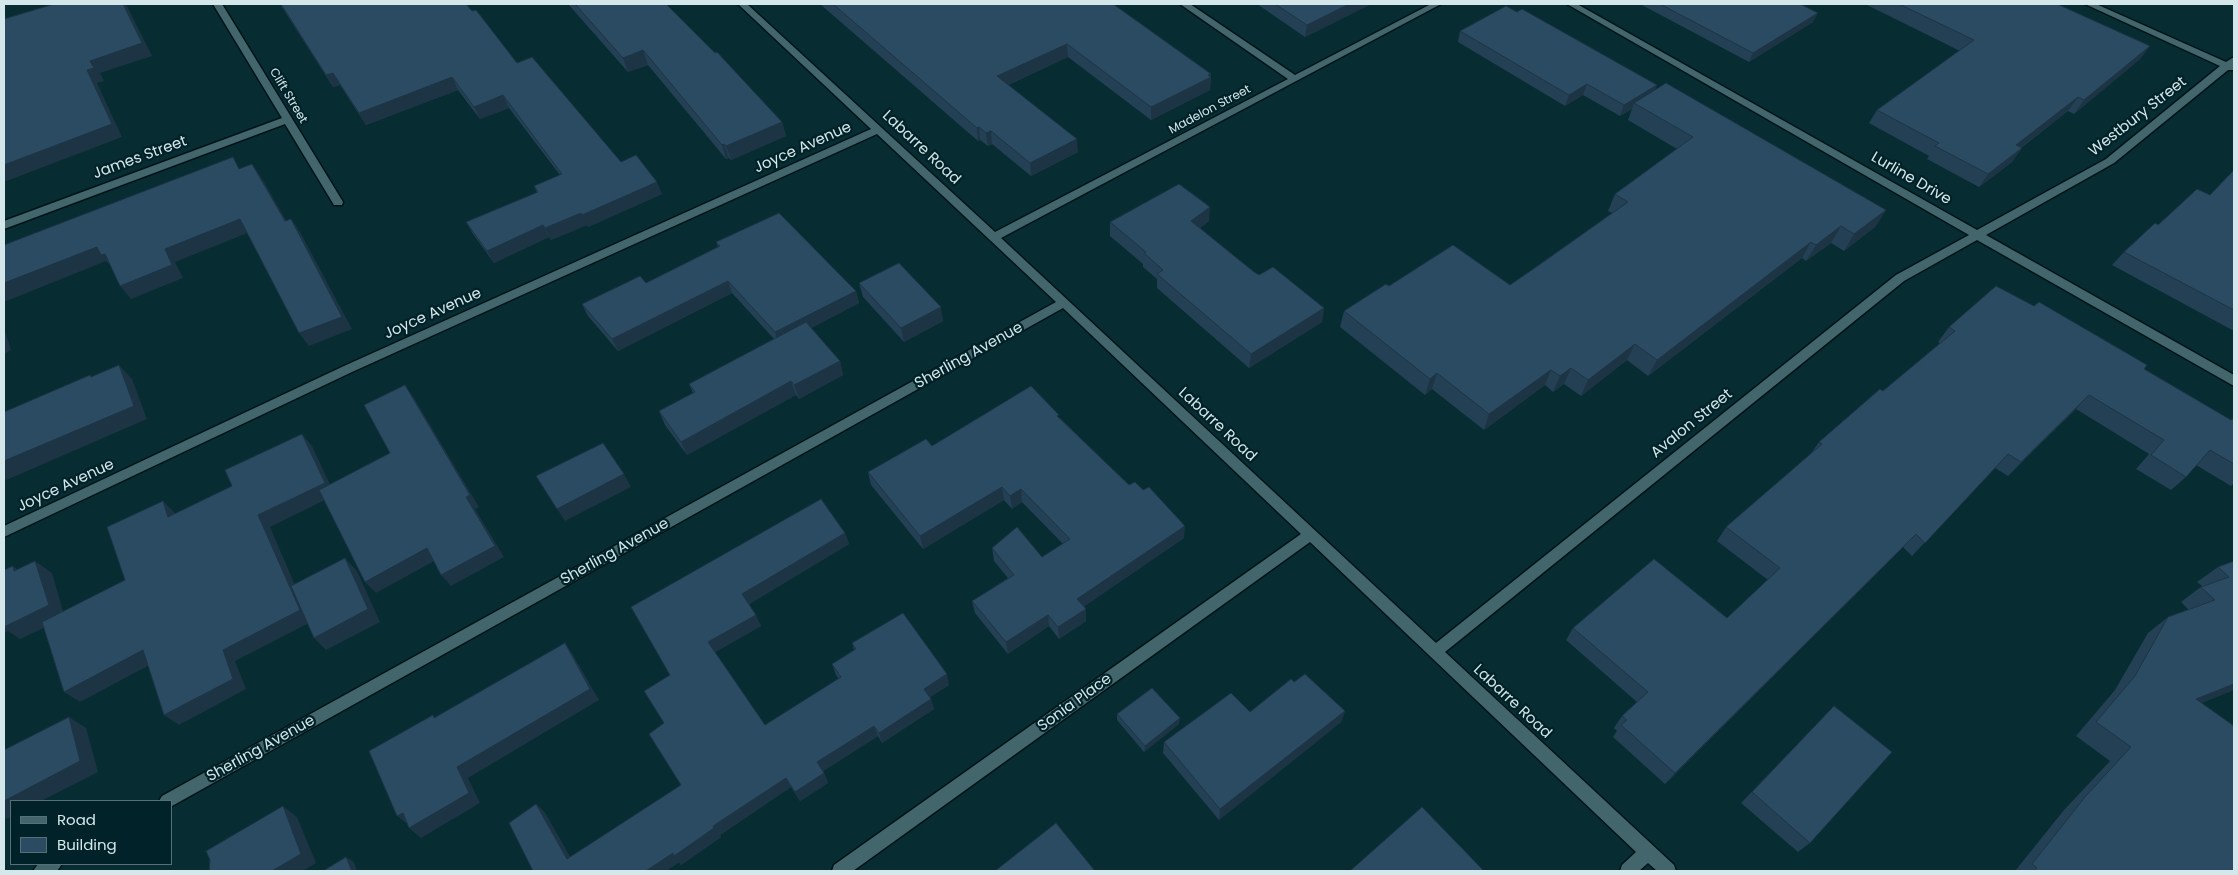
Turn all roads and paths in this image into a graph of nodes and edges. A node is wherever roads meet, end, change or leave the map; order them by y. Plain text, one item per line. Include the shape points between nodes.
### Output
1 (217, 4) edge
2 (742, 4) edge
3 (1184, 4) edge
4 (1437, 4) edge
5 (1572, 4) edge
6 (2088, 4) edge
7 (2232, 65) edge
8 (1295, 79) junction
9 (288, 120) junction
10 (878, 130) junction
11 (338, 202) dead end
12 (4, 225) edge
13 (1978, 234) junction
14 (994, 237) junction
15 (1063, 304) junction
16 (2234, 381) edge
17 (4, 532) edge
18 (1310, 535) junction
19 (1435, 652) junction
20 (169, 800) edge
21 (1648, 852) junction
22 (52, 865) edge
23 (41, 871) edge
24 (840, 871) edge
25 (1628, 871) edge
26 (1668, 871) edge

1 - 9 street, Clift Street
2 - 10 street, Labarre Road
3 - 8 street
4 - 8 street, Madelon Street
5 - 13 street, Lurline Drive
6 - 7 street
7 - 13 street, Westbury Street via 2110,161
8 - 14 street, Madelon Street
9 - 11 street, Clift Street
9 - 12 street, James Street
10 - 14 street, Labarre Road
10 - 17 street, Joyce Avenue via 348,369
13 - 16 street, Lurline Drive
13 - 19 street, Avalon Street via 1900,278
14 - 15 street, Labarre Road
15 - 18 street, Labarre Road
15 - 20 street, Sherling Avenue
18 - 19 street, Labarre Road
18 - 24 street, Sonia Place
19 - 21 street, Labarre Road
21 - 25 street
21 - 26 street, Labarre Road
22 - 23 street

